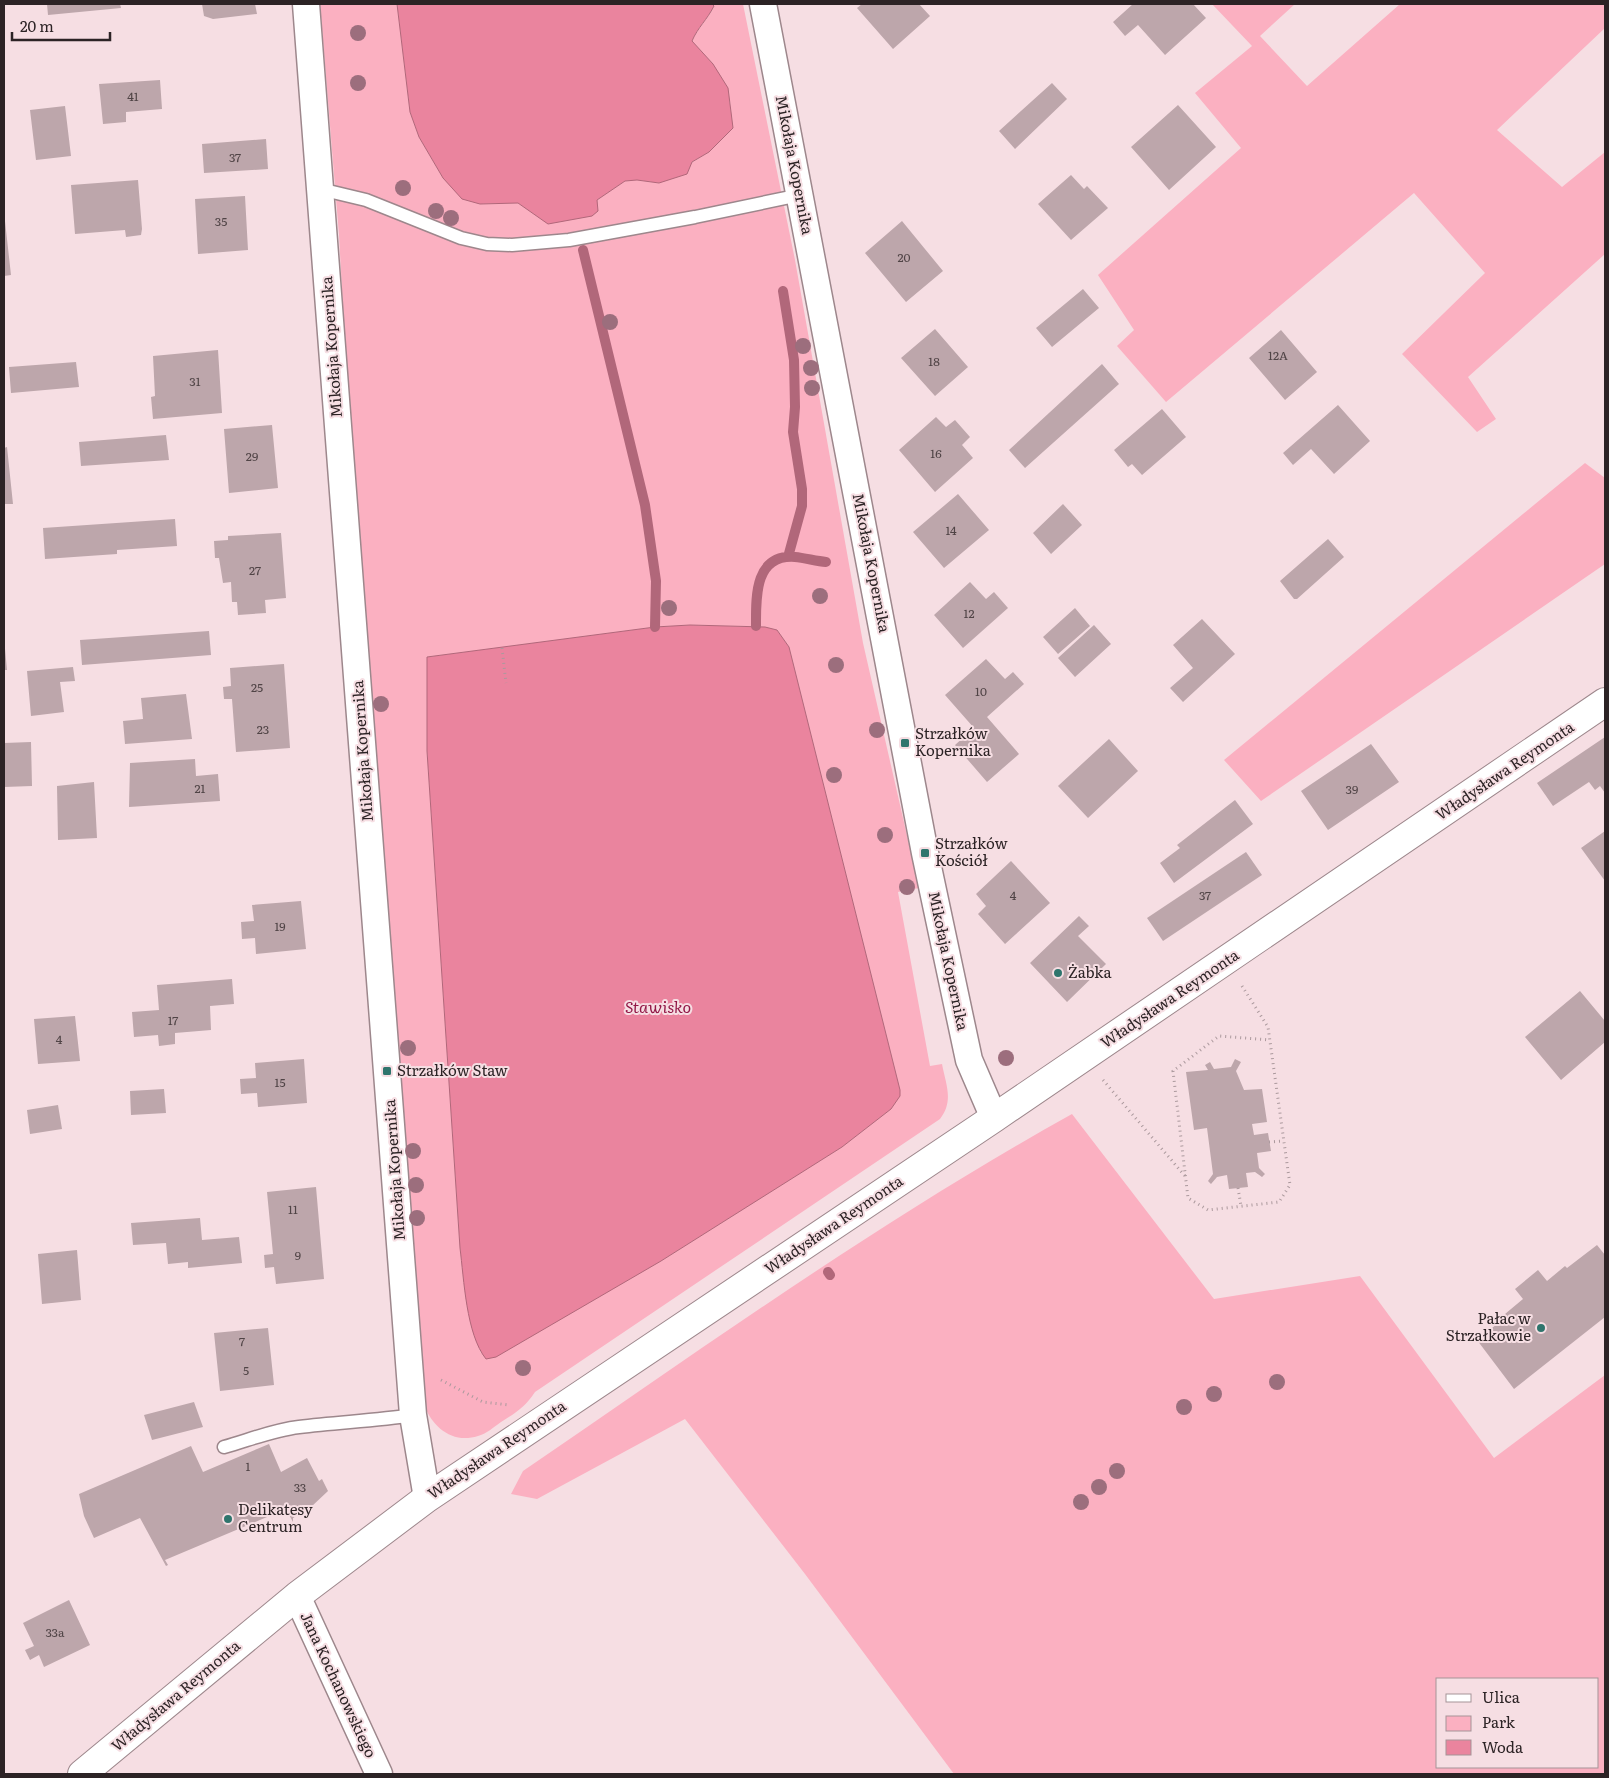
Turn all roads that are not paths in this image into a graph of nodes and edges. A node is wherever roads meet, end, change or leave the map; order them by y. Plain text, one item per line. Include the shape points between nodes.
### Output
1 (306, 4) edge
2 (763, 4) edge
3 (320, 189) junction
4 (800, 194) junction
5 (1605, 702) edge
6 (994, 1118) junction
7 (414, 1415) junction
8 (224, 1447) dead end
9 (427, 1498) junction
10 (297, 1596) junction
11 (82, 1774) edge
12 (379, 1774) edge

1 - 3 street, Mikołaja Kopernika
2 - 4 street, Mikołaja Kopernika
3 - 4 lane via 366,200 461,238 512,245 569,240
3 - 7 street, Mikołaja Kopernika
4 - 6 street, Mikołaja Kopernika via 925,853 969,1060
5 - 6 street, Władysława Reymonta
6 - 9 street, Władysława Reymonta
7 - 8 lane via 278,1430
7 - 9 street, Mikołaja Kopernika
9 - 10 street, Władysława Reymonta
10 - 11 street, Władysława Reymonta
10 - 12 street, Jana Kochanowskiego

